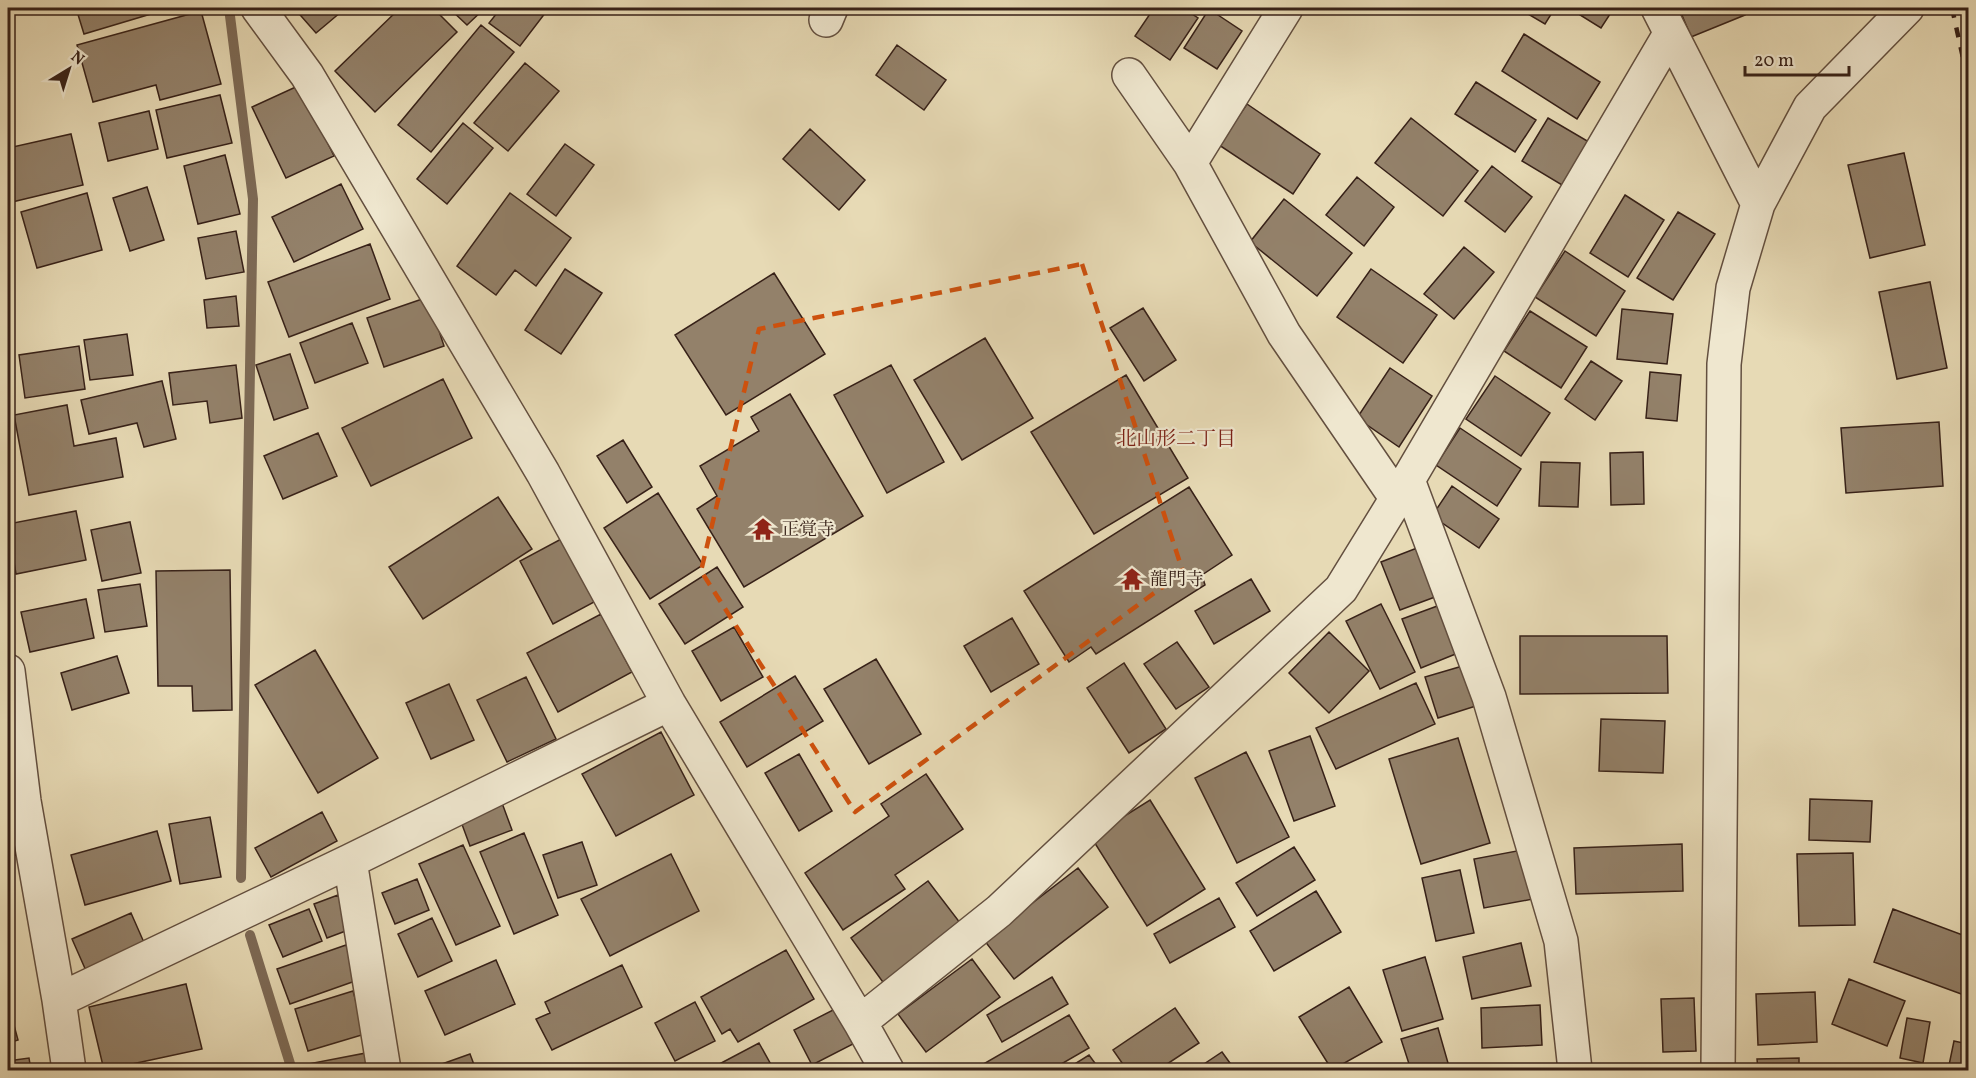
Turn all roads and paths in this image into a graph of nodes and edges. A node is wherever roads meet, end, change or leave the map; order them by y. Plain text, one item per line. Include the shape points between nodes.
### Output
1 (258, 8) edge
2 (1287, 8) edge
3 (1907, 8) edge
4 (1664, 21) edge
5 (1129, 75) dead end
6 (1190, 163) junction
7 (1758, 204) junction
8 (1403, 489) junction
9 (8, 671) edge
10 (669, 704) junction
11 (16, 803) edge
12 (350, 861) junction
13 (59, 1000) junction
14 (860, 1022) junction
15 (69, 1071) edge
16 (384, 1071) edge
17 (887, 1071) edge
18 (1575, 1071) edge
19 (1718, 1071) edge

1 - 10 street via 307,75 543,473
2 - 6 street
3 - 7 street via 1810,107
4 - 7 street
4 - 8 street
5 - 6 street
6 - 8 street via 1284,334
7 - 19 street via 1733,288 1724,364
8 - 14 street via 1341,589 999,911
8 - 18 street via 1490,697 1561,941
9 - 11 street
10 - 12 street
10 - 14 street
11 - 13 street
12 - 13 street
12 - 16 street
13 - 15 street
14 - 17 street

